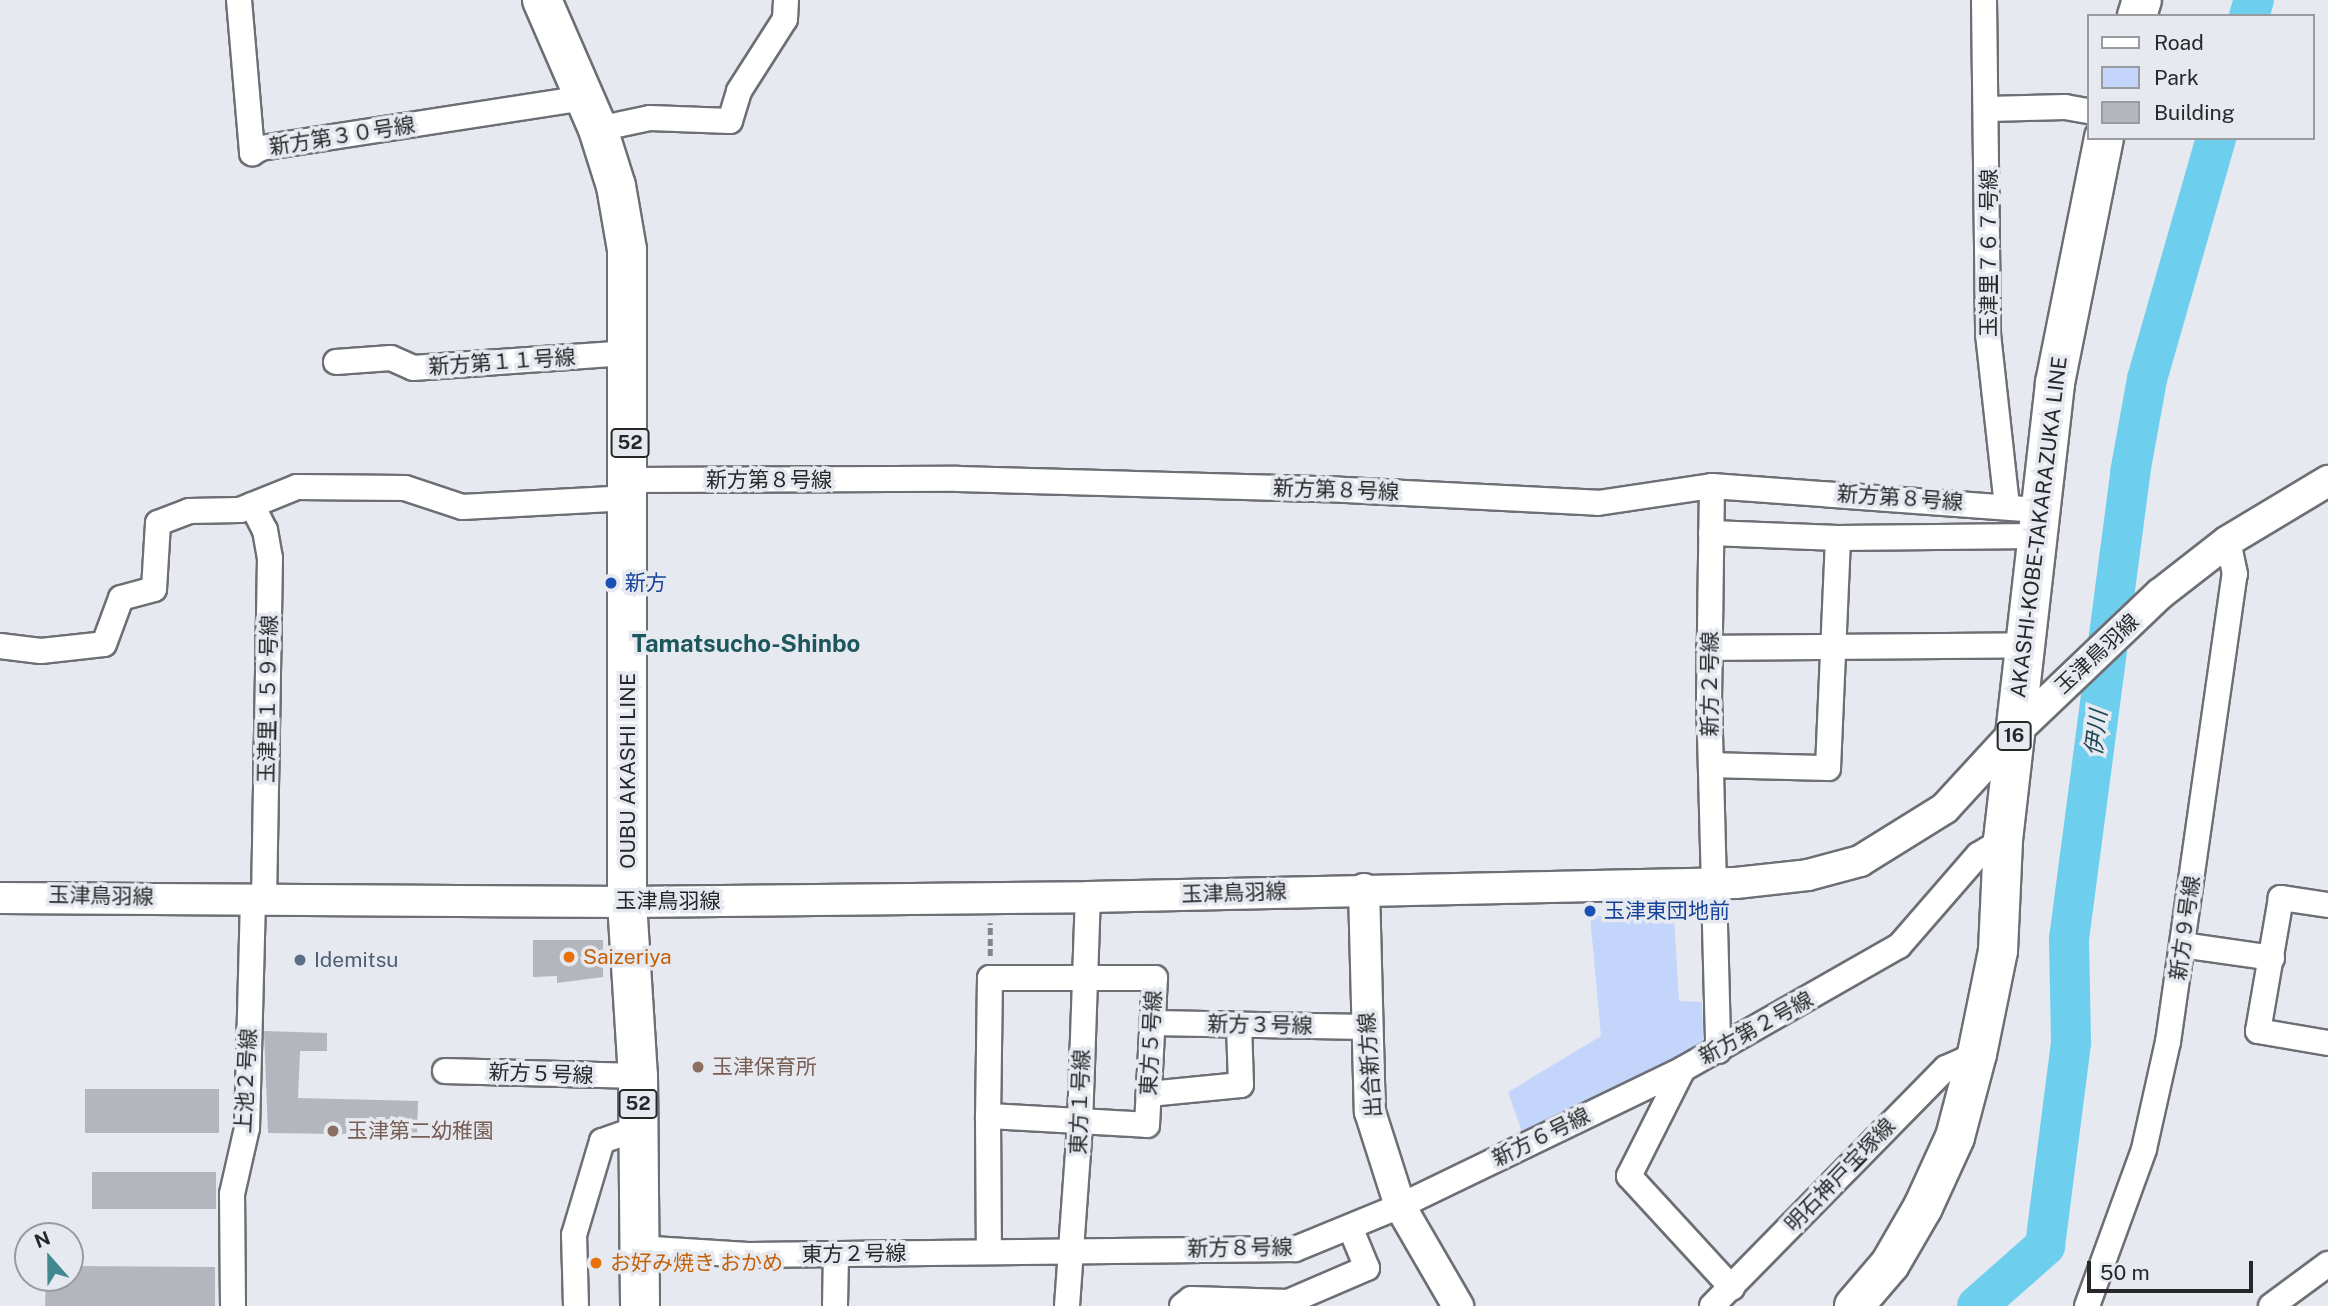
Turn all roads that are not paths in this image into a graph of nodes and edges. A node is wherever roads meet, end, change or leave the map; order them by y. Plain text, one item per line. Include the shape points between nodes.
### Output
1 (239, 0) edge
2 (542, 0) edge
3 (786, 0) edge
4 (1984, 0) edge
5 (1988, 110) junction
6 (2086, 111) edge
7 (591, 113) junction
8 (2104, 140) edge
9 (629, 353) junction
10 (336, 362) dead end
11 (2328, 481) edge
12 (1712, 486) junction
13 (630, 489) junction
14 (252, 505) junction
15 (2027, 517) junction
16 (1711, 533) junction
17 (1838, 538) junction
18 (2228, 541) junction
19 (2024, 645) junction
20 (0, 646) edge
21 (1709, 648) junction
22 (1834, 649) junction
23 (2015, 732) junction
24 (1711, 765) junction
25 (2003, 841) junction
26 (1714, 883) junction
27 (1364, 889) junction
28 (258, 897) junction
29 (1088, 897) junction
30 (0, 898) edge
31 (627, 902) junction
32 (2328, 905) edge
33 (2182, 945) junction
34 (2272, 958) junction
35 (1085, 976) junction
36 (1152, 1023) junction
37 (1239, 1025) junction
38 (1367, 1027) junction
39 (2328, 1043) edge
40 (1718, 1051) junction
41 (1977, 1054) junction
42 (1682, 1069) junction
43 (445, 1071) dead end
44 (638, 1076) junction
45 (1149, 1094) junction
46 (988, 1116) junction
47 (1080, 1123) junction
48 (638, 1129) junction
49 (1399, 1206) junction
50 (1350, 1227) junction
51 (637, 1248) junction
52 (1072, 1251) junction
53 (989, 1252) junction
54 (836, 1254) junction
55 (2328, 1264) edge
56 (1732, 1288) junction
57 (233, 1306) edge
58 (576, 1306) edge
59 (640, 1306) edge
60 (835, 1306) edge
61 (1067, 1306) edge
62 (1182, 1306) edge
63 (1458, 1306) edge
64 (1712, 1306) edge
65 (1854, 1306) edge
66 (2087, 1306) edge
67 (2271, 1306) edge

1 - 7 street, 新方第３０号線 via 252,153 261,148
2 - 7 main road, OUBU AKASHI LINE / 52
3 - 7 street via 785,19 739,91 730,121
4 - 5 street, 玉津里７６７号線
5 - 6 street via 2065,107
5 - 15 street, 玉津里７６７号線 via 1988,334
7 - 9 main road, OUBU AKASHI LINE / 52 via 616,186 627,250
8 - 15 main road, AKASHI-KOBE-TAKARAZUKA LINE / 16
9 - 10 street, 新方第１１号線 via 413,368 391,358
9 - 13 main road, OUBU AKASHI LINE / 52
11 - 18 street, 玉津鳥羽線
12 - 13 street, 新方第８号線 via 1598,503 1326,489 958,479
12 - 15 street, 新方第８号線
12 - 16 street, 新方２号線
13 - 14 street, 新方第８号線 via 462,507 405,488 297,487
13 - 31 main road, OUBU AKASHI LINE / 52
14 - 20 street, 新方第８号線 via 205,514 189,511 158,523 154,589 121,598 104,644 41,651
14 - 28 street, 玉津里１５９号線 via 265,530 270,558
15 - 17 street
15 - 19 main road, AKASHI-KOBE-TAKARAZUKA LINE / 16
16 - 17 street
16 - 21 street, 新方２号線
17 - 22 street
18 - 23 street, 玉津鳥羽線 via 2160,594
18 - 33 street, 新方９号線 via 2235,574
19 - 22 street
19 - 23 main road, AKASHI-KOBE-TAKARAZUKA LINE / 16
21 - 22 street
21 - 24 street, 新方２号線
22 - 24 street via 1828,768
23 - 25 main road, AKASHI-KOBE-TAKARAZUKA LINE / 16
23 - 26 street, 玉津鳥羽線 via 1945,808 1860,861 1808,875
24 - 26 street, 新方２号線
25 - 40 street, 新方第２号線 via 1978,855 1899,946
25 - 41 main road, AKASHI-KOBE-TAKARAZUKA LINE / 16 via 1998,951
26 - 27 street, 玉津鳥羽線
26 - 40 street, 新方２号線
27 - 29 street, 玉津鳥羽線
27 - 38 street, 出合新方線
28 - 30 street, 玉津鳥羽線
28 - 31 street, 玉津鳥羽線
28 - 57 street, 上池２号線 via 247,1128 232,1194
29 - 31 street, 玉津鳥羽線
29 - 35 street, 東方１号線
31 - 44 main road, OUBU AKASHI LINE / 52
32 - 34 street via 2281,898
33 - 34 street
33 - 66 street, 新方９号線 via 2168,1042 2144,1149
34 - 39 street via 2258,1031
35 - 36 street, 東方５号線 via 1155,978
35 - 46 street, 東方５号線 via 990,978
35 - 47 street, 東方１号線
36 - 37 street, 新方３号線
36 - 45 street, 東方５号線
37 - 38 street, 新方３号線
37 - 45 street via 1241,1085
38 - 49 street, 出合新方線 via 1370,1112
40 - 42 street, 新方第２号線
41 - 56 street, 明石神戸宝塚線 via 1946,1068
41 - 65 main road, AKASHI-KOBE-TAKARAZUKA LINE / 16 via 1955,1137 1923,1207 1890,1264
42 - 49 street, 新方６号線
42 - 56 street, 新方第２号線 via 1629,1175
43 - 44 street, 新方５号線
44 - 48 main road, OUBU AKASHI LINE / 52
45 - 47 street, 東方５号線 via 1147,1125
46 - 47 street, 東方５号線
46 - 53 street
47 - 52 street, 東方１号線
48 - 51 main road, OUBU AKASHI LINE / 52
48 - 58 street via 602,1141 574,1235
49 - 50 street, 新方８号線
49 - 63 street, 出合新方線
50 - 52 street, 新方８号線 via 1295,1249
50 - 62 street via 1367,1268 1288,1302 1191,1299
51 - 54 street, 東方２号線 via 748,1255
51 - 59 main road, OUBU AKASHI LINE / 52
52 - 53 street, 東方２号線
52 - 61 street, 東方１号線
53 - 54 street, 東方２号線
54 - 60 street
55 - 67 street
56 - 64 street, 明石神戸宝塚線

